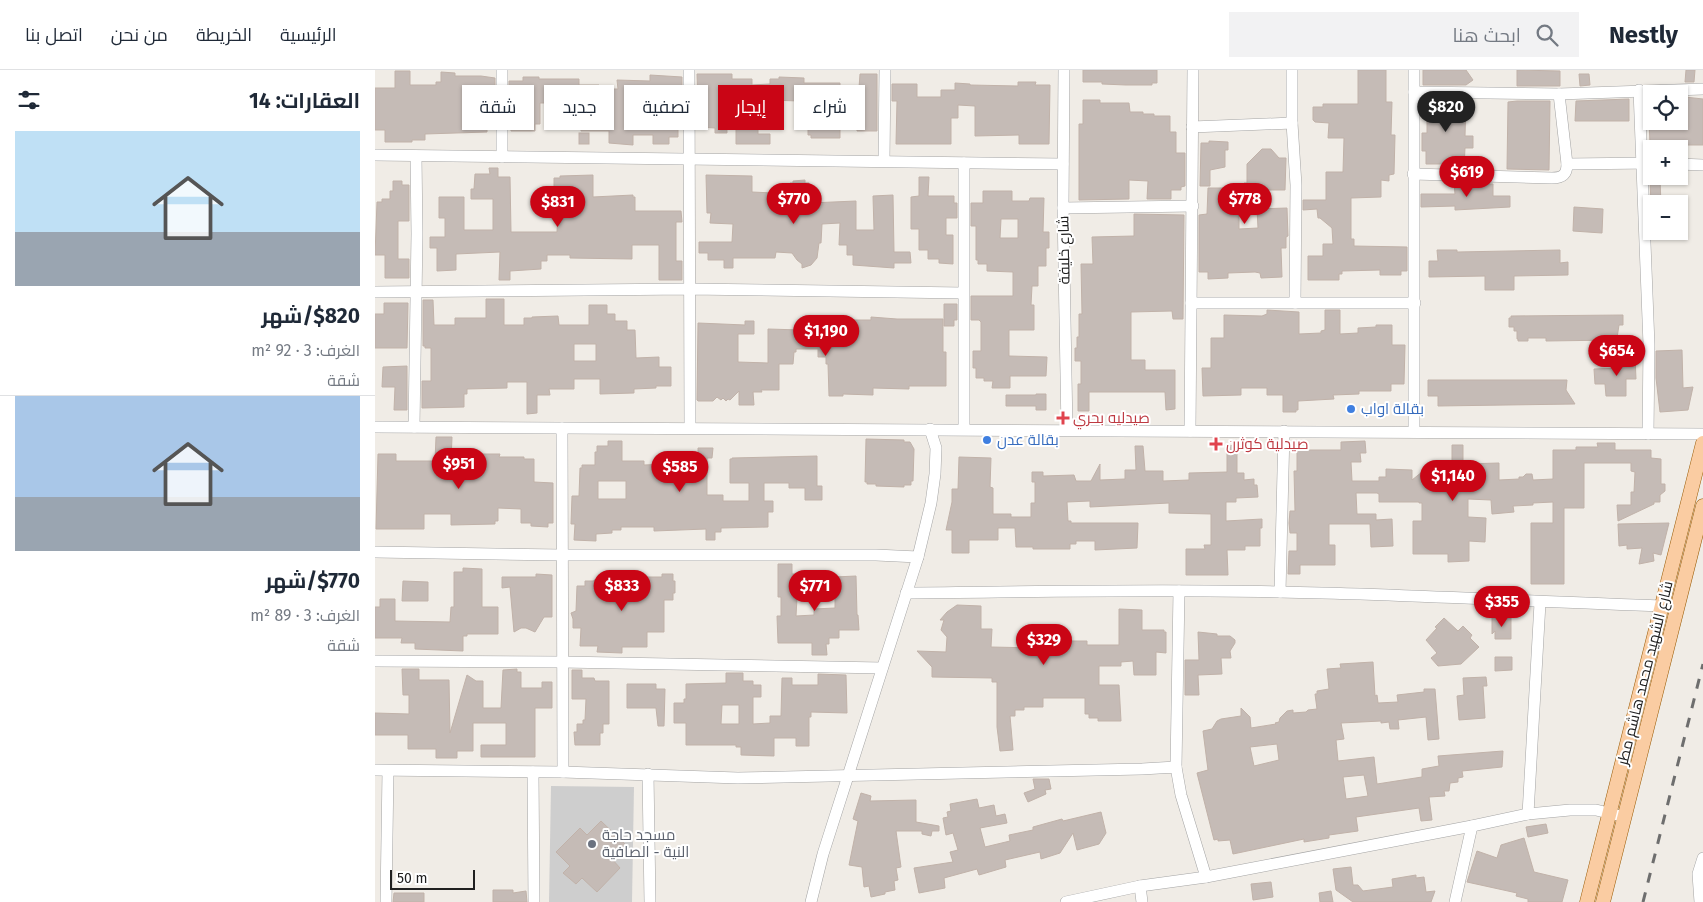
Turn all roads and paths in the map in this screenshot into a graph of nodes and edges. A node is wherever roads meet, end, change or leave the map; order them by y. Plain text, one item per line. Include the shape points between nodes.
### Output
1 (502, 70) edge
2 (689, 70) edge
3 (885, 70) edge
4 (1064, 70) edge
5 (1193, 70) edge
6 (1292, 70) edge
7 (1414, 70) edge
8 (1703, 89) edge
9 (1639, 90) junction
10 (1414, 92) junction
11 (1559, 94) junction
12 (1292, 123) junction
13 (1192, 127) junction
14 (1644, 140) edge
15 (375, 155) edge
16 (416, 156) junction
17 (502, 157) junction
18 (690, 159) junction
19 (884, 161) junction
20 (1643, 162) edge
21 (964, 163) junction
22 (1063, 164) junction
23 (1567, 164) junction
24 (1688, 164) edge
25 (1703, 165) edge
26 (1413, 174) junction
27 (1646, 185) edge
28 (1193, 206) junction
29 (1063, 208) junction
30 (689, 289) junction
31 (375, 292) edge
32 (417, 293) junction
33 (963, 293) junction
34 (1191, 303) junction
35 (1295, 303) junction
36 (1415, 303) junction
37 (375, 427) edge
38 (414, 427) junction
39 (562, 428) junction
40 (690, 428) junction
41 (930, 429) junction
42 (964, 430) junction
43 (1067, 430) junction
44 (1190, 431) junction
45 (1284, 431) junction
46 (1414, 432) junction
47 (1648, 434) junction
48 (1703, 434) edge
49 (1703, 443) edge
50 (1703, 506) edge
51 (375, 552) edge
52 (562, 555) junction
53 (918, 558) junction
54 (1179, 591) junction
55 (1280, 592) junction
56 (906, 593) junction
57 (1540, 603) junction
58 (1662, 606) junction
59 (375, 661) edge
60 (562, 662) junction
61 (883, 668) junction
62 (1176, 767) junction
63 (375, 770) edge
64 (388, 771) junction
65 (533, 772) junction
66 (563, 772) junction
67 (648, 774) junction
68 (849, 775) junction
69 (1528, 814) junction
70 (1609, 814) junction
71 (1625, 817) junction
72 (1472, 826) junction
73 (1703, 858) edge
74 (1206, 877) junction
75 (1140, 886) junction
76 (386, 902) edge
77 (534, 902) edge
78 (650, 902) edge
79 (811, 902) edge
80 (1066, 902) edge
81 (1142, 902) edge
82 (1455, 902) edge
83 (1587, 902) edge
84 (1603, 902) edge
85 (1700, 902) edge

1 - 17 street
2 - 18 street
3 - 19 street
4 - 22 street, شارع خليفة
5 - 13 street
6 - 12 street
7 - 10 street
8 - 9 street
9 - 11 street
9 - 14 street
10 - 11 street
10 - 26 street
11 - 23 street
12 - 13 street
12 - 35 street via 1296,185
13 - 28 street
15 - 16 street
16 - 17 street
16 - 32 street
17 - 18 street
18 - 19 street
18 - 30 street
19 - 21 street
20 - 23 street
21 - 22 street
21 - 33 street
22 - 29 street, شارع خليفة
23 - 26 street via 1567,172 1558,178
24 - 25 street
26 - 36 street
27 - 47 street
28 - 29 street
28 - 34 street
29 - 43 street, شارع خليفة
30 - 32 street
30 - 33 street
30 - 40 street
31 - 32 street
32 - 38 street
33 - 42 street
34 - 35 street
34 - 44 street
35 - 36 street
36 - 46 street
37 - 38 street
38 - 39 street
39 - 40 street
39 - 52 street
40 - 41 street
41 - 42 street
41 - 53 street via 936,448 935,474
42 - 43 street
43 - 44 street
44 - 45 street
45 - 46 street
45 - 55 street
46 - 47 street
47 - 48 street
49 - 58 main road, شارع الشهيد محمد هاشم مطر
50 - 71 main road, شارع الشهيد محمد هاشم مطر
51 - 52 street
52 - 53 street via 877,555
52 - 60 street
53 - 56 street
54 - 55 street
54 - 56 street
54 - 62 street
55 - 57 street
56 - 61 street
57 - 58 street
57 - 69 street
58 - 70 main road, شارع الشهيد محمد هاشم مطر
59 - 60 street
60 - 61 street
60 - 66 street
61 - 68 street
62 - 68 street
62 - 74 street via 1181,795
63 - 64 street
64 - 65 street
64 - 76 street
65 - 66 street
65 - 77 street
66 - 67 street
67 - 68 street via 738,778
67 - 78 street
68 - 79 street
69 - 70 street via 1570,810 1596,810
69 - 72 street
70 - 71 street
70 - 83 main road, شارع الشهيد محمد هاشم مطر
71 - 84 main road, شارع الشهيد محمد هاشم مطر
72 - 74 street
72 - 82 street
73 - 85 street via 1698,874
74 - 75 street
75 - 80 street
75 - 81 street

